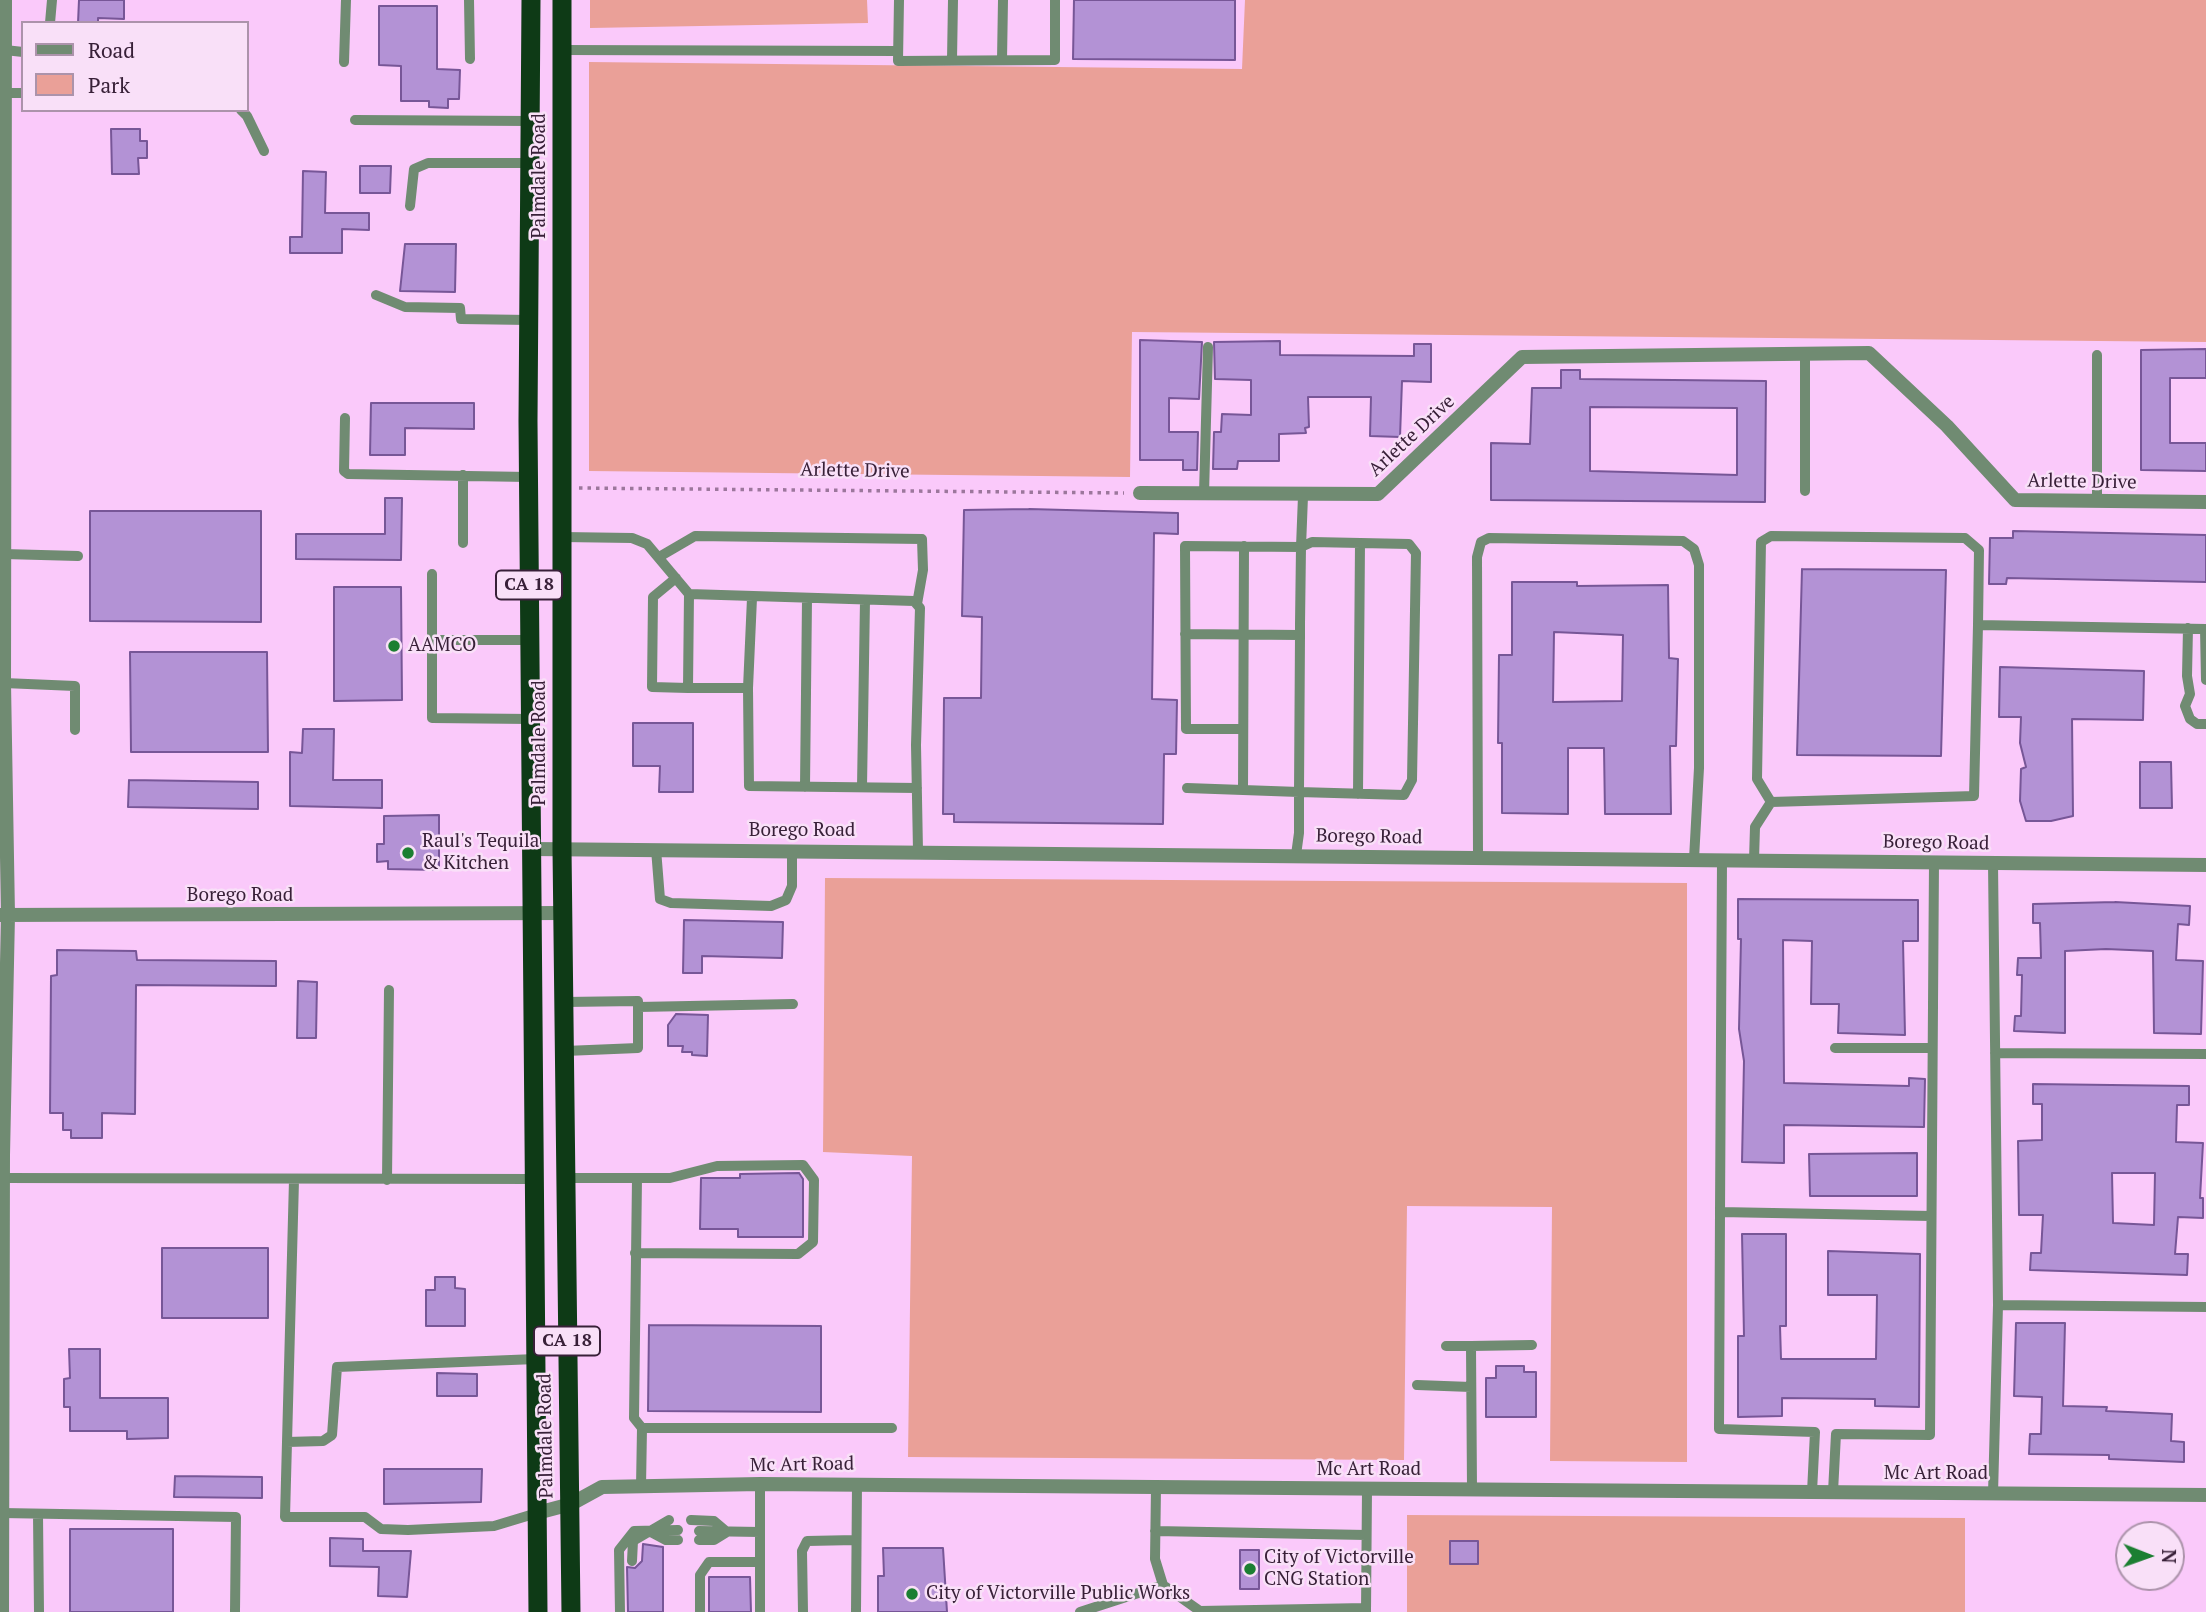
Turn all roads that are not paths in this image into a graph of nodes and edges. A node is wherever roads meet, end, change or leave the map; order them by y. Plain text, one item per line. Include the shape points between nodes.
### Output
1 (5, 0) edge
2 (52, 0) edge
3 (346, 0) edge
4 (469, 0) edge
5 (531, 0) edge
6 (562, 0) edge
7 (899, 0) edge
8 (953, 0) edge
9 (1003, 0) edge
10 (1055, 0) edge
11 (50, 21) edge
12 (5, 50) junction
13 (562, 50) junction
14 (898, 51) junction
15 (21, 52) edge
16 (470, 59) dead end
17 (952, 60) junction
18 (1002, 60) junction
19 (344, 62) dead end
20 (5, 93) junction
21 (21, 93) edge
22 (242, 112) edge
23 (355, 120) dead end
24 (530, 121) junction
25 (264, 151) dead end
26 (530, 163) junction
27 (410, 206) dead end
28 (376, 295) dead end
29 (2, 317) edge
30 (529, 320) junction
31 (1208, 347) dead end
32 (1805, 354) junction
33 (2097, 355) dead end
34 (345, 418) dead end
35 (463, 475) junction
36 (528, 477) junction
37 (1805, 491) dead end
38 (1140, 493) road end
39 (1204, 494) junction
40 (1303, 496) junction
41 (2097, 501) junction
42 (2206, 502) edge
43 (563, 537) junction
44 (463, 543) dead end
45 (1360, 543) junction
46 (1244, 546) junction
47 (1301, 547) junction
48 (4, 554) junction
49 (78, 556) dead end
50 (659, 557) junction
51 (432, 574) dead end
52 (677, 578) junction
53 (689, 594) junction
54 (752, 598) junction
55 (807, 599) junction
56 (865, 600) junction
57 (917, 604) junction
58 (1978, 625) junction
59 (2188, 628) junction
60 (2206, 629) edge
61 (1185, 634) junction
62 (1243, 635) junction
63 (1300, 635) junction
64 (431, 640) junction
65 (530, 640) junction
66 (2206, 680) edge
67 (4, 683) junction
68 (688, 688) junction
69 (748, 688) junction
70 (530, 719) junction
71 (2206, 724) edge
72 (1243, 729) junction
73 (75, 730) dead end
74 (805, 786) junction
75 (862, 787) junction
76 (916, 788) junction
77 (1186, 788) dead end
78 (1242, 790) junction
79 (1299, 792) junction
80 (1357, 794) junction
81 (1771, 802) junction
82 (532, 849) junction
83 (562, 849) junction
84 (656, 849) junction
85 (792, 850) junction
86 (918, 851) junction
87 (1296, 855) junction
88 (1478, 857) junction
89 (1694, 859) junction
90 (1722, 860) junction
91 (1754, 860) junction
92 (1934, 862) junction
93 (1993, 863) junction
94 (2206, 865) edge
95 (564, 913) junction
96 (532, 914) junction
97 (4, 915) edge
98 (389, 990) dead end
99 (565, 1002) junction
100 (638, 1004) junction
101 (793, 1004) dead end
102 (1835, 1048) dead end
103 (1932, 1048) junction
104 (565, 1051) junction
105 (1996, 1053) junction
106 (2206, 1054) edge
107 (1, 1155) edge
108 (3, 1178) junction
109 (566, 1178) junction
110 (637, 1178) junction
111 (534, 1179) junction
112 (294, 1180) junction
113 (387, 1180) junction
114 (1720, 1212) junction
115 (1931, 1216) junction
116 (635, 1253) junction
117 (1998, 1305) junction
118 (2206, 1307) edge
119 (1532, 1345) dead end
120 (1446, 1346) dead end
121 (1471, 1346) junction
122 (536, 1359) junction
123 (1417, 1385) dead end
124 (1471, 1387) junction
125 (642, 1428) junction
126 (892, 1428) dead end
127 (287, 1443) junction
128 (857, 1483) junction
129 (760, 1484) junction
130 (641, 1487) junction
131 (1156, 1488) junction
132 (1367, 1489) junction
133 (1472, 1489) junction
134 (1812, 1492) junction
135 (1833, 1493) junction
136 (1993, 1494) junction
137 (2206, 1495) edge
138 (571, 1504) junction
139 (2, 1513) junction
140 (537, 1513) junction
141 (38, 1514) junction
142 (669, 1520) dead end
143 (691, 1520) dead end
144 (648, 1531) junction
145 (1155, 1531) junction
146 (727, 1532) junction
147 (760, 1532) junction
148 (678, 1535) dead end
149 (699, 1535) dead end
150 (1366, 1535) junction
151 (856, 1540) junction
152 (632, 1561) dead end
153 (760, 1562) junction
154 (1163, 1585) junction
155 (1366, 1610) edge
156 (1226, 1611) edge
157 (2, 1612) edge
158 (39, 1612) edge
159 (235, 1612) edge
160 (538, 1612) edge
161 (571, 1612) edge
162 (620, 1612) edge
163 (700, 1612) edge
164 (760, 1612) edge
165 (803, 1612) edge
166 (856, 1612) edge
167 (1080, 1612) edge

1 - 12 street
2 - 11 lane
3 - 19 lane
4 - 16 lane
5 - 24 highway, Palmdale Road / CA 18
6 - 13 highway, Palmdale Road / CA 18
7 - 14 lane
8 - 17 lane
9 - 18 lane
10 - 18 lane via 1055,60
12 - 15 lane
12 - 20 street
13 - 14 lane
13 - 43 highway, Palmdale Road / CA 18
14 - 17 lane via 898,61
17 - 18 lane
20 - 21 lane
20 - 29 street
22 - 25 lane
23 - 24 lane
24 - 26 highway, Palmdale Road / CA 18
26 - 27 lane via 428,163 414,169
26 - 30 highway, Palmdale Road / CA 18
28 - 30 lane via 405,307 460,308 461,319
29 - 48 street
30 - 36 highway, Palmdale Road / CA 18
31 - 39 lane
32 - 37 lane
32 - 40 street, Arlette Drive via 1522,357 1378,494
32 - 41 street, Arlette Drive via 1869,353 1947,426 2015,500
33 - 41 lane
34 - 35 lane via 345,473
35 - 36 lane
35 - 44 lane
36 - 65 highway, Palmdale Road / CA 18
38 - 39 street, Arlette Drive
39 - 40 street, Arlette Drive
40 - 47 lane
41 - 42 street, Arlette Drive
43 - 50 lane via 632,538 647,544
43 - 83 highway, Palmdale Road / CA 18
45 - 47 lane via 1312,542
45 - 80 lane
45 - 80 lane via 1409,544 1416,553 1412,780 1404,795
46 - 47 lane
46 - 61 lane via 1185,546
46 - 62 lane
47 - 63 lane
48 - 49 lane
48 - 67 street
50 - 52 lane
50 - 57 lane via 695,536 922,539
51 - 64 lane
52 - 53 lane
52 - 68 lane via 653,597 652,687
53 - 54 lane
53 - 68 lane
54 - 55 lane
54 - 69 lane
55 - 56 lane
55 - 74 lane
56 - 57 lane
56 - 75 lane
57 - 76 lane
58 - 59 lane
58 - 81 lane via 1974,796
58 - 81 lane via 1979,550 1965,538 1771,536 1761,542 1757,779
59 - 60 lane
59 - 71 lane via 2190,694 2185,706 2190,719
60 - 66 lane
61 - 62 lane
61 - 72 lane via 1186,729
62 - 63 lane
62 - 72 lane
63 - 79 lane
64 - 65 lane
64 - 70 lane via 432,718
65 - 70 highway, Palmdale Road / CA 18
67 - 73 lane via 75,686
67 - 97 street
68 - 69 lane
69 - 74 lane via 749,786
70 - 82 highway, Palmdale Road / CA 18
72 - 78 lane
74 - 75 lane
75 - 76 lane
76 - 86 lane
77 - 78 lane
78 - 79 lane
79 - 80 lane
79 - 87 lane
81 - 91 lane via 1755,827
82 - 83 street, Borego Road
82 - 96 highway, Palmdale Road / CA 18
83 - 84 street, Borego Road
83 - 95 highway, Palmdale Road / CA 18
84 - 85 street, Borego Road
84 - 85 lane via 660,899 771,906 786,900 792,886
85 - 86 street, Borego Road
86 - 87 street, Borego Road
87 - 88 street, Borego Road
88 - 89 street, Borego Road
88 - 89 lane via 1477,557 1481,542 1489,538 1683,541 1694,549 1699,565 1699,768
89 - 90 street, Borego Road
90 - 91 street, Borego Road
90 - 114 lane
91 - 92 street, Borego Road
92 - 93 street, Borego Road
92 - 103 lane
93 - 94 street, Borego Road
93 - 105 lane
95 - 96 street, Borego Road
95 - 99 highway, Palmdale Road / CA 18
96 - 97 street, Borego Road
96 - 111 highway, Palmdale Road / CA 18
97 - 107 street
98 - 113 lane
99 - 100 lane
99 - 104 highway, Palmdale Road / CA 18
100 - 101 lane
100 - 104 lane via 638,1048
102 - 103 lane
103 - 115 lane
104 - 109 highway, Palmdale Road / CA 18
105 - 106 lane
105 - 117 lane
107 - 108 street
108 - 112 lane
108 - 139 street
109 - 110 lane
109 - 138 highway, Palmdale Road / CA 18
110 - 116 lane
110 - 116 lane via 670,1178 717,1166 803,1165 814,1180 813,1242 798,1254
111 - 113 lane
111 - 122 highway, Palmdale Road / CA 18
112 - 113 lane
112 - 127 lane
114 - 115 lane
114 - 134 lane via 1719,1429 1815,1432
115 - 135 lane via 1930,1435 1836,1434
116 - 125 lane via 634,1418
117 - 118 lane
117 - 136 lane
119 - 121 lane
120 - 121 lane
121 - 124 lane
122 - 127 lane via 337,1367 332,1435 323,1441
122 - 140 highway, Palmdale Road / CA 18
123 - 124 lane
124 - 133 lane
125 - 126 lane
125 - 130 lane
127 - 140 lane via 285,1517 365,1517 381,1529 408,1530 494,1526
128 - 129 street, Mc Art Road
128 - 131 street, Mc Art Road
128 - 151 lane
129 - 130 street, Mc Art Road
129 - 147 lane
130 - 138 street, Mc Art Road via 602,1487
131 - 132 street, Mc Art Road
131 - 145 lane
132 - 133 street, Mc Art Road
132 - 150 lane
133 - 134 street, Mc Art Road
134 - 135 street, Mc Art Road
135 - 136 street, Mc Art Road
136 - 137 street, Mc Art Road
138 - 140 street, Mc Art Road
138 - 161 highway, Palmdale Road / CA 18
139 - 141 lane
139 - 157 street
140 - 160 highway, Palmdale Road / CA 18
141 - 158 lane
141 - 159 lane via 236,1517
142 - 144 lane
143 - 146 lane via 714,1521
144 - 148 lane via 666,1540
144 - 152 lane via 633,1541
144 - 162 lane via 634,1531 619,1550
145 - 150 lane
145 - 154 lane via 1155,1559
146 - 147 lane
146 - 149 lane
147 - 153 lane
150 - 155 lane
151 - 165 lane via 807,1541 802,1551
151 - 166 lane
153 - 163 lane via 709,1563 700,1575
153 - 164 lane
154 - 156 lane via 1200,1611
154 - 167 lane
155 - 156 lane

